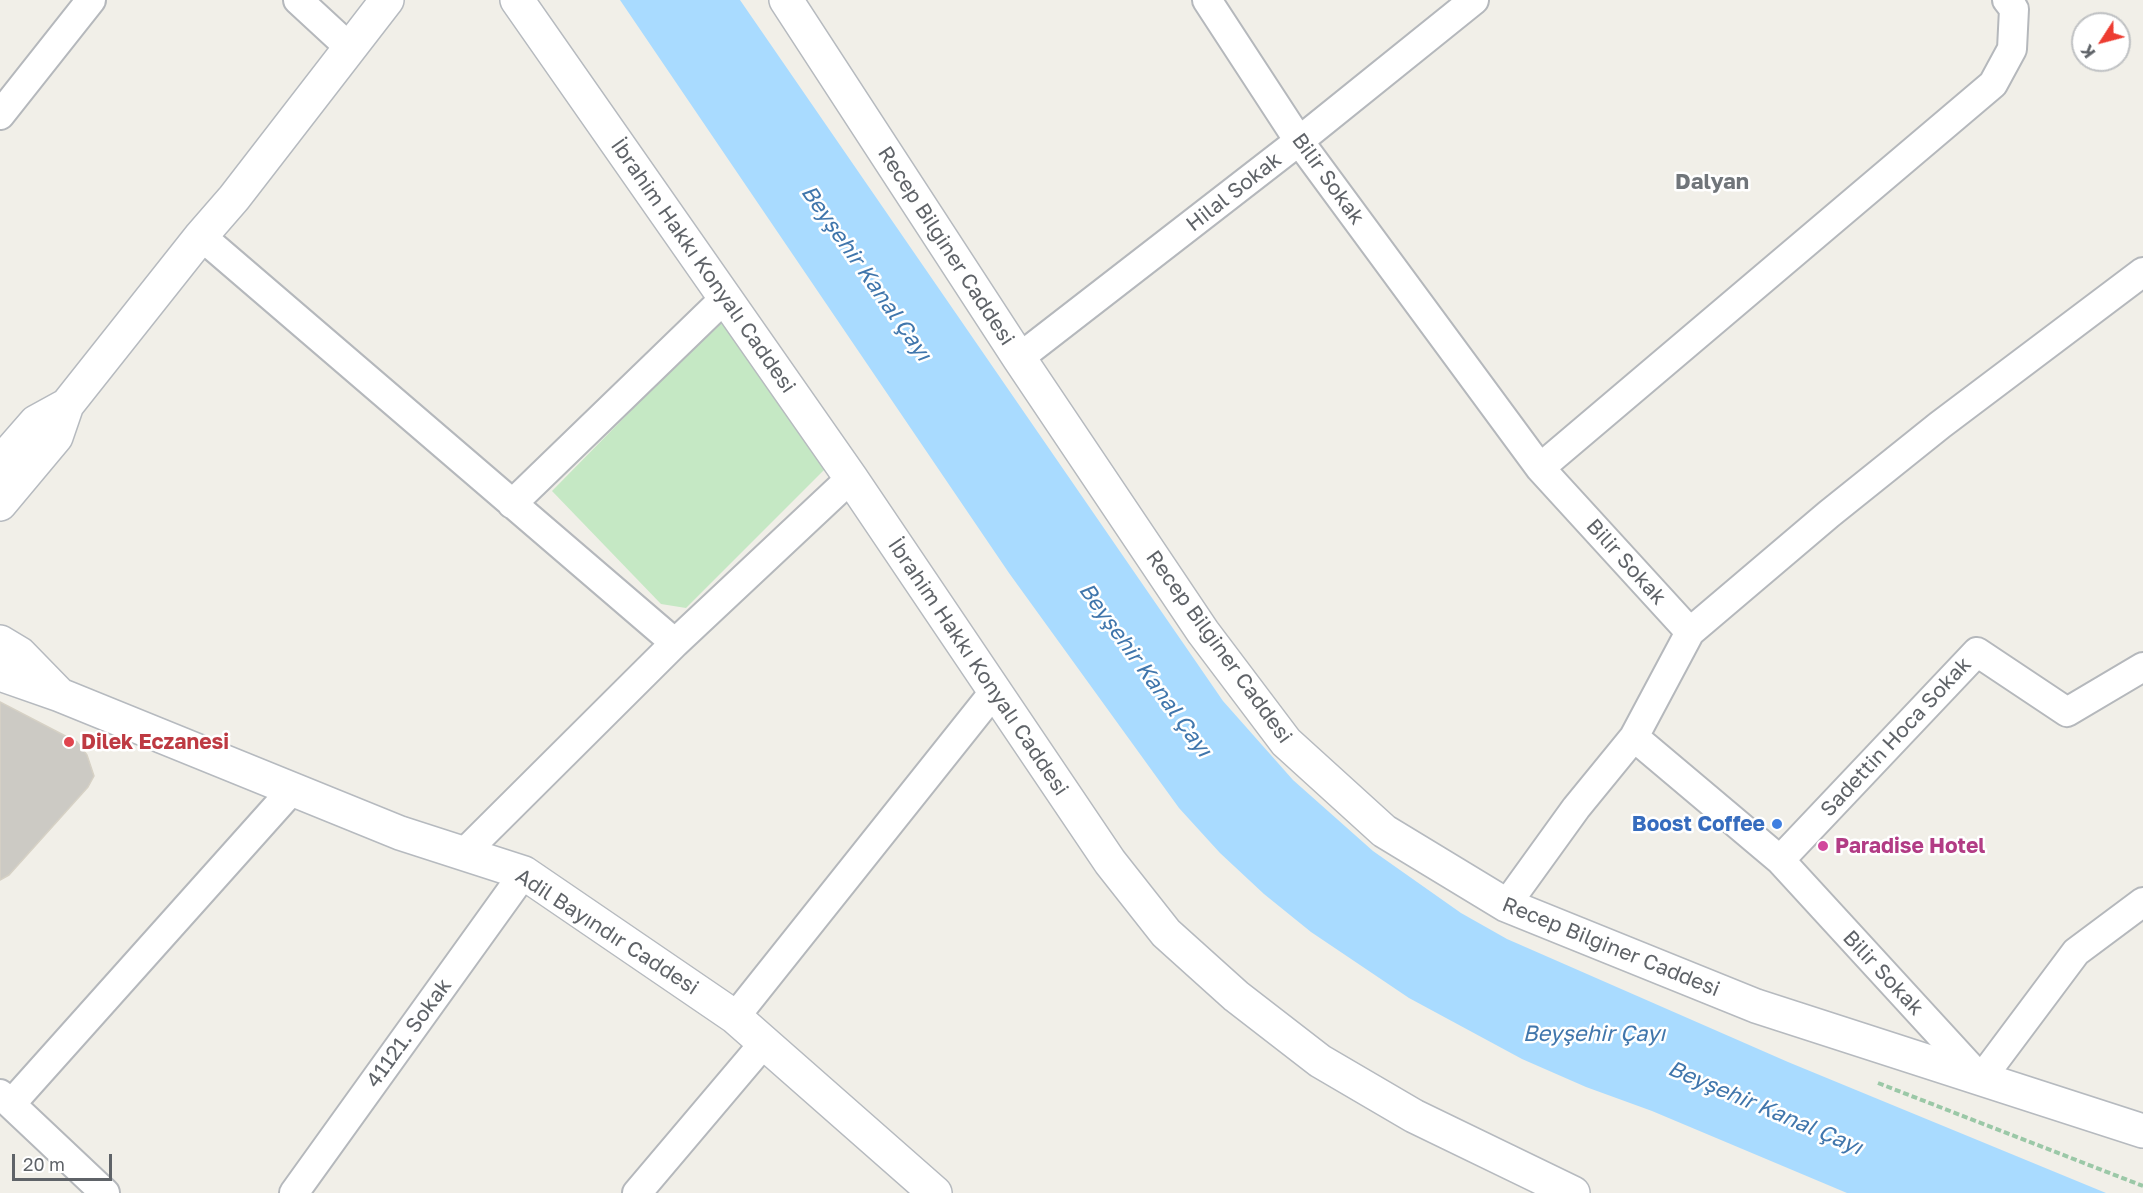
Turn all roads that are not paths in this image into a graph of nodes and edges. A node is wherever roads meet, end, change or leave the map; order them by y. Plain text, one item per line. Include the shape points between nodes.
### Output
1 (91, 0) edge
2 (298, 0) edge
3 (387, 0) edge
4 (517, 0) edge
5 (786, 0) edge
6 (1207, 0) edge
7 (1474, 0) edge
8 (2007, 0) edge
9 (350, 48) junction
10 (0, 115) edge
11 (1299, 141) junction
12 (201, 236) junction
13 (2143, 272) edge
14 (726, 297) junction
15 (1019, 358) junction
16 (67, 405) junction
17 (0, 463) edge
18 (1540, 468) junction
19 (851, 478) junction
20 (0, 504) edge
21 (512, 504) junction
22 (1690, 632) junction
23 (0, 642) edge
24 (675, 643) junction
25 (2143, 667) edge
26 (0, 674) edge
27 (994, 692) junction
28 (60, 695) junction
29 (1634, 737) junction
30 (292, 790) junction
31 (465, 852) junction
32 (1780, 860) junction
33 (524, 873) junction
34 (2143, 902) edge
35 (1506, 905) junction
36 (735, 1017) junction
37 (764, 1043) junction
38 (1981, 1079) junction
39 (6, 1099) edge
40 (2143, 1131) edge
41 (105, 1193) edge
42 (294, 1193) edge
43 (637, 1193) edge
44 (935, 1193) edge
45 (1573, 1193) edge

1 - 10 street
2 - 9 street
3 - 9 street
4 - 14 street, İbrahim Hakkı Konyalı Caddesi
5 - 15 street, Recep Bilginer Caddesi
6 - 11 street, Bilir Sokak
7 - 11 street, Hilal Sokak
8 - 18 street via 2014,9 2012,49 1993,84
9 - 12 street
11 - 15 street, Hilal Sokak
11 - 18 street, Bilir Sokak
12 - 16 street
12 - 21 street
13 - 22 street via 1940,424
14 - 19 street, İbrahim Hakkı Konyalı Caddesi
14 - 21 street
15 - 35 street, Recep Bilginer Caddesi via 1203,632 1286,742 1384,831
16 - 17 street via 36,422
16 - 20 street via 56,437
18 - 22 street, Bilir Sokak
19 - 24 street
19 - 27 street, İbrahim Hakkı Konyalı Caddesi
21 - 24 street
22 - 29 street
23 - 28 street via 20,654
24 - 31 street
25 - 32 street, Sadettin Hoca Sokak via 2067,712 1977,652
26 - 28 street, Adil Bayındır Caddesi
27 - 36 street
27 - 45 street, İbrahim Hakkı Konyalı Caddesi via 1110,862 1166,933 1236,996 1320,1061 1414,1116
28 - 30 street, Adil Bayındır Caddesi
29 - 32 street, Bilir Sokak
29 - 35 street via 1576,808
30 - 31 street, Adil Bayındır Caddesi via 400,833
30 - 39 street
31 - 33 street, Adil Bayındır Caddesi
32 - 38 street, Bilir Sokak
33 - 36 street, Adil Bayındır Caddesi
33 - 42 street, 41121. Sokak
34 - 38 street via 2076,952
35 - 38 street, Recep Bilginer Caddesi via 1756,1006
36 - 37 street, Adil Bayındır Caddesi
37 - 43 street
37 - 44 street, Adil Bayındır Caddesi
38 - 40 street, Recep Bilginer Caddesi
39 - 41 street

